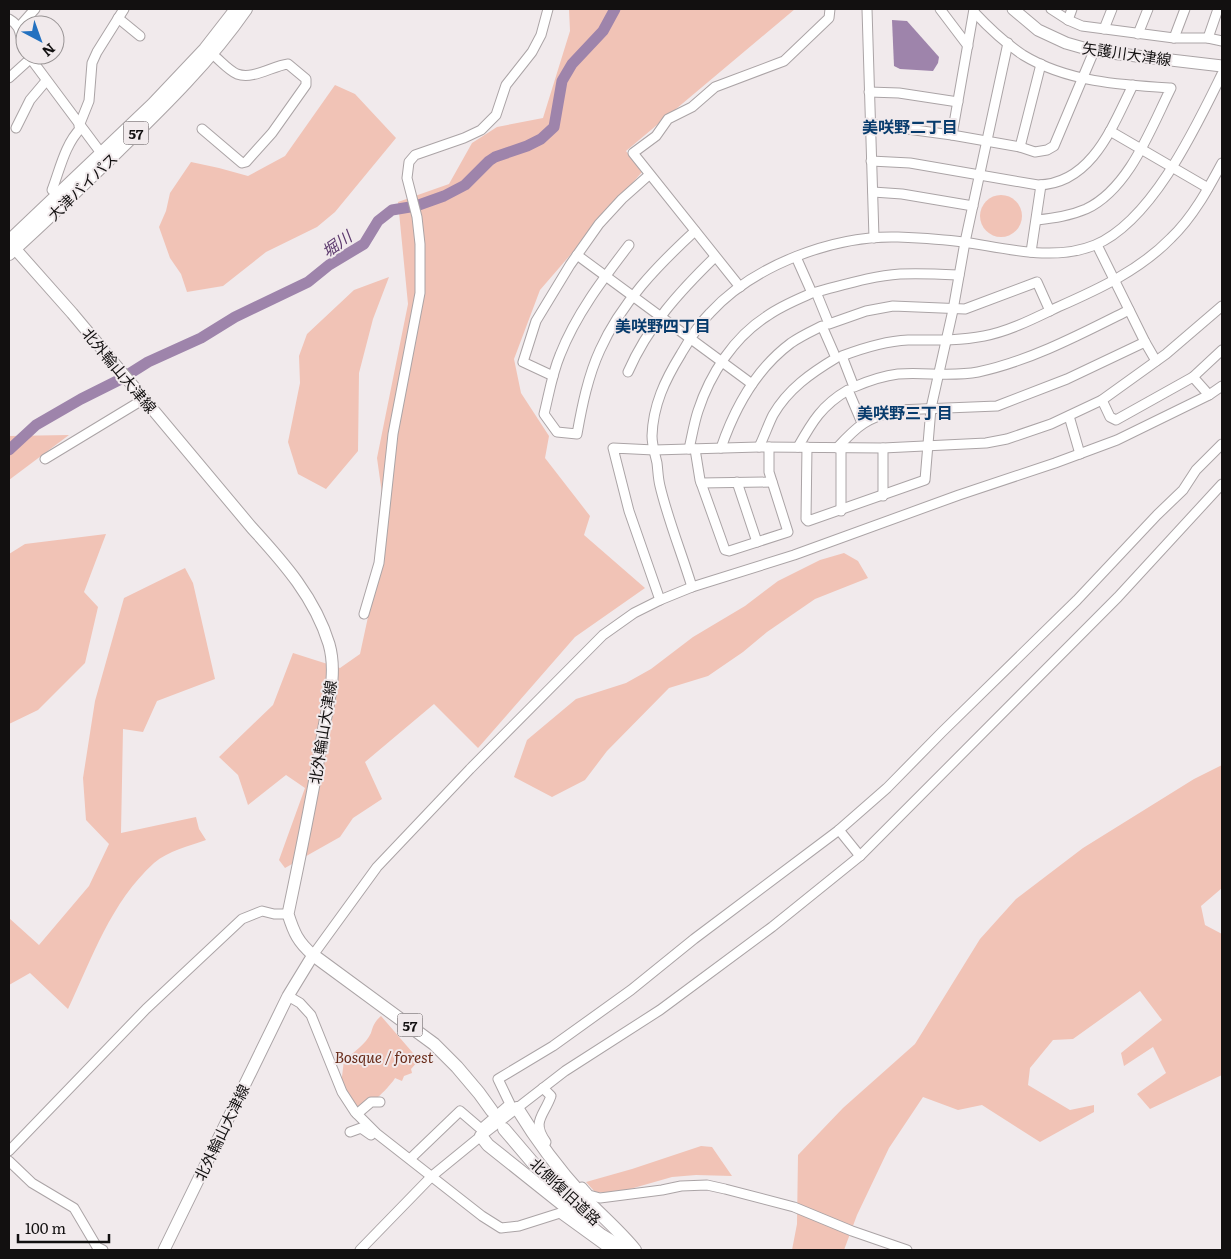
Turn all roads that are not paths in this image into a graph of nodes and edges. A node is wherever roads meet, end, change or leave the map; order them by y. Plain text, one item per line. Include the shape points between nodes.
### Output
1 (124, 9) edge
2 (548, 9) edge
3 (830, 9) edge
4 (867, 9) edge
5 (940, 9) edge
6 (1013, 9) edge
7 (1051, 9) edge
8 (1072, 9) edge
9 (1112, 9) edge
10 (1148, 9) edge
11 (1185, 9) edge
12 (1218, 9) edge
13 (237, 10) edge
14 (974, 11) edge
15 (118, 18) junction
16 (1068, 20) junction
17 (1104, 29) junction
18 (1138, 34) junction
19 (140, 36) dead end
20 (1174, 38) junction
21 (1208, 38) junction
22 (1222, 41) edge
23 (1008, 44) junction
24 (968, 46) junction
25 (1094, 51) junction
26 (212, 54) junction
27 (1041, 64) junction
28 (21, 65) edge
29 (35, 65) edge
30 (1222, 66) edge
31 (1222, 74) edge
32 (9, 78) edge
33 (1082, 78) junction
34 (46, 81) junction
35 (1133, 85) junction
36 (869, 92) junction
37 (958, 102) junction
38 (870, 124) junction
39 (80, 127) junction
40 (16, 128) dead end
41 (202, 129) dead end
42 (1110, 131) junction
43 (952, 135) junction
44 (986, 142) junction
45 (1020, 147) junction
46 (1140, 149) junction
47 (105, 158) junction
48 (871, 161) junction
49 (1222, 163) edge
50 (1172, 167) junction
51 (649, 175) junction
52 (980, 175) junction
53 (1041, 185) junction
54 (1208, 188) junction
55 (52, 190) dead end
56 (873, 192) junction
57 (973, 206) junction
58 (1037, 220) junction
59 (695, 231) junction
60 (874, 238) junction
61 (965, 242) junction
62 (629, 244) dead end
63 (1097, 244) junction
64 (10, 245) edge
65 (1031, 252) junction
66 (577, 255) junction
67 (715, 257) junction
68 (796, 257) junction
69 (959, 275) junction
70 (605, 276) junction
71 (1115, 280) junction
72 (740, 287) junction
73 (814, 293) junction
74 (633, 297) junction
75 (1222, 306) edge
76 (953, 310) junction
77 (1129, 310) junction
78 (1050, 311) junction
79 (660, 316) junction
80 (825, 325) junction
81 (690, 338) junction
82 (945, 341) junction
83 (1145, 342) junction
84 (1222, 350) edge
85 (839, 357) junction
86 (1156, 361) junction
87 (722, 362) junction
88 (628, 372) dead end
89 (938, 374) junction
90 (552, 376) junction
91 (1193, 377) junction
92 (752, 384) junction
93 (1222, 386) edge
94 (851, 388) junction
95 (1209, 395) junction
96 (144, 398) junction
97 (1102, 400) junction
98 (931, 408) junction
99 (1069, 416) junction
100 (862, 423) junction
101 (1222, 444) edge
102 (759, 447) junction
103 (769, 447) junction
104 (802, 447) junction
105 (927, 447) junction
106 (721, 448) junction
107 (839, 448) junction
108 (883, 448) junction
109 (692, 449) junction
110 (654, 450) junction
111 (1080, 454) junction
112 (45, 459) dead end
113 (736, 482) junction
114 (772, 482) junction
115 (701, 483) junction
116 (1222, 484) edge
117 (883, 496) junction
118 (840, 511) junction
119 (757, 542) junction
120 (692, 587) junction
121 (660, 600) junction
122 (364, 614) dead end
123 (840, 830) junction
124 (860, 856) junction
125 (288, 914) junction
126 (313, 955) junction
127 (288, 996) junction
128 (543, 1088) junction
129 (380, 1102) dead end
130 (517, 1108) junction
131 (492, 1111) dead end
132 (357, 1114) junction
133 (504, 1128) dead end
134 (350, 1132) dead end
135 (376, 1133) junction
136 (480, 1136) junction
137 (9, 1151) edge
138 (410, 1159) junction
139 (9, 1162) edge
140 (432, 1176) junction
141 (103, 1250) edge
142 (164, 1250) edge
143 (360, 1250) edge
144 (611, 1250) edge
145 (626, 1250) edge
146 (631, 1250) edge
147 (635, 1250) edge
148 (906, 1250) edge

1 - 15 street
2 - 122 street via 541,35 506,85 496,115 481,130 415,155 409,162 407,178 418,226 420,292 393,434 379,563
3 - 51 street via 830,18 784,61 715,87 692,107 668,119 656,136 633,153
4 - 36 street
5 - 24 street
6 - 25 main road, 矢護川大津線 via 1038,30
7 - 16 street
8 - 16 street
9 - 17 street
10 - 18 street
11 - 20 street
12 - 21 street
13 - 26 highway, 大津バイパス / 57
13 - 47 highway, 大津バイパス / 57
14 - 23 street
14 - 24 street
15 - 19 street
15 - 39 street via 92,63 89,101
16 - 17 street
17 - 18 street
18 - 20 street
20 - 21 street
21 - 22 street
23 - 27 street
23 - 44 street
24 - 37 street
25 - 30 main road, 矢護川大津線
25 - 33 street
26 - 41 street via 236,74 244,76 288,64 306,79 306,85 272,133 246,162 242,163
26 - 47 highway, 大津バイパス / 57 via 170,100
27 - 33 street
27 - 45 street
28 - 32 street
29 - 34 street
31 - 50 street
33 - 35 street
33 - 45 street via 1054,146 1035,152
34 - 39 street
34 - 40 street via 30,100
35 - 42 street
35 - 46 street via 1171,88
36 - 37 street
36 - 38 street
37 - 43 street
38 - 43 street
38 - 48 street
39 - 47 street
39 - 55 street via 66,150
42 - 46 street
42 - 53 street via 1092,158 1071,176
43 - 44 street
44 - 45 street
44 - 52 street
46 - 50 street
46 - 58 street via 1119,181 1103,198 1066,216
47 - 64 highway, 大津バイパス / 57 via 61,207
48 - 52 street via 910,163
48 - 56 street
49 - 54 street
50 - 54 street
50 - 63 street via 1139,212
51 - 59 street
51 - 66 street via 599,224
52 - 53 street
52 - 57 street
53 - 58 street
54 - 71 street via 1171,239 1140,265
56 - 57 street
56 - 60 street
57 - 61 street
58 - 65 street
59 - 67 street
59 - 74 street
60 - 61 street
60 - 68 street via 830,245
61 - 65 street
61 - 69 street
62 - 70 street
63 - 65 street via 1081,250
63 - 71 street
64 - 96 main road, 北外輪山大津線
66 - 70 street
66 - 90 street via 536,321 523,362
67 - 72 street
67 - 79 street
68 - 72 street
68 - 73 street
69 - 73 street via 898,274
69 - 76 street
70 - 74 street
70 - 90 street via 572,328
71 - 77 street
71 - 78 street
72 - 81 street via 712,311
73 - 80 street
73 - 87 street via 766,316 744,334
74 - 79 street
74 - 90 street via 599,351 584,397 577,434 557,432 544,414
75 - 86 street
76 - 78 street via 974,307 1036,282
76 - 80 street via 893,306
76 - 82 street
77 - 83 street
77 - 89 street via 1005,365 972,372
78 - 82 street via 986,336
79 - 81 street
79 - 88 street
80 - 85 street
80 - 92 street via 792,342 770,361
81 - 87 street
81 - 110 street via 666,377 658,397 652,438
82 - 85 street via 889,342
82 - 89 street
83 - 86 street
83 - 98 street via 1067,379 997,406
84 - 91 street
85 - 94 street
85 - 102 street via 805,378 785,398
86 - 97 street
87 - 92 street
87 - 109 street via 698,411
89 - 94 street via 883,376
89 - 98 street
91 - 95 street
91 - 97 street via 1116,420 1110,417
92 - 106 street via 729,424
93 - 95 street
94 - 100 street
94 - 104 street via 818,414
95 - 111 street via 1117,440
96 - 112 street
96 - 125 main road, 北外輪山大津線 via 283,562 316,609 329,644 332,679
97 - 99 street
98 - 100 street via 897,410
98 - 105 street
99 - 105 street via 1007,439
99 - 111 street
100 - 107 street
101 - 123 street via 1196,470 1179,495 1077,600 887,788
102 - 103 street
102 - 106 street
103 - 104 street
103 - 114 street
104 - 107 street
104 - 118 street via 806,519 811,521
105 - 108 street
105 - 117 street via 925,480
106 - 109 street
107 - 108 street
107 - 118 street
108 - 117 street
109 - 110 street
109 - 115 street
110 - 120 street via 660,485
110 - 121 street via 614,448 629,511
111 - 120 street via 794,555
113 - 114 street
113 - 115 street
113 - 119 street
114 - 119 street via 788,532
115 - 119 street via 725,550
116 - 124 street via 1118,598
117 - 118 street
120 - 121 street
121 - 126 street via 634,613 603,635 470,768 378,866
123 - 124 street
123 - 138 street via 631,990 554,1046 498,1079 510,1104 481,1128 460,1111
124 - 128 street via 772,927 668,1004
125 - 126 main road via 300,944
125 - 137 street via 262,911 242,920 146,1010
126 - 127 main road, 北外輪山大津線
126 - 131 highway, 57 via 440,1049
127 - 132 street via 300,1002 311,1015 342,1092
127 - 142 main road, 北外輪山大津線
128 - 130 street
128 - 148 street via 551,1096 538,1123 541,1134 589,1195 611,1198 681,1186 707,1186 794,1206
129 - 132 street via 371,1102
130 - 136 street
130 - 147 highway via 554,1163
132 - 135 street
133 - 146 highway, 北側復旧道路 via 533,1162
134 - 135 street via 361,1128 373,1137
135 - 138 street
136 - 140 street
136 - 145 highway via 600,1235
138 - 140 street
139 - 141 street via 32,1182 74,1208 97,1247
140 - 143 street
140 - 144 street via 501,1228 560,1213

